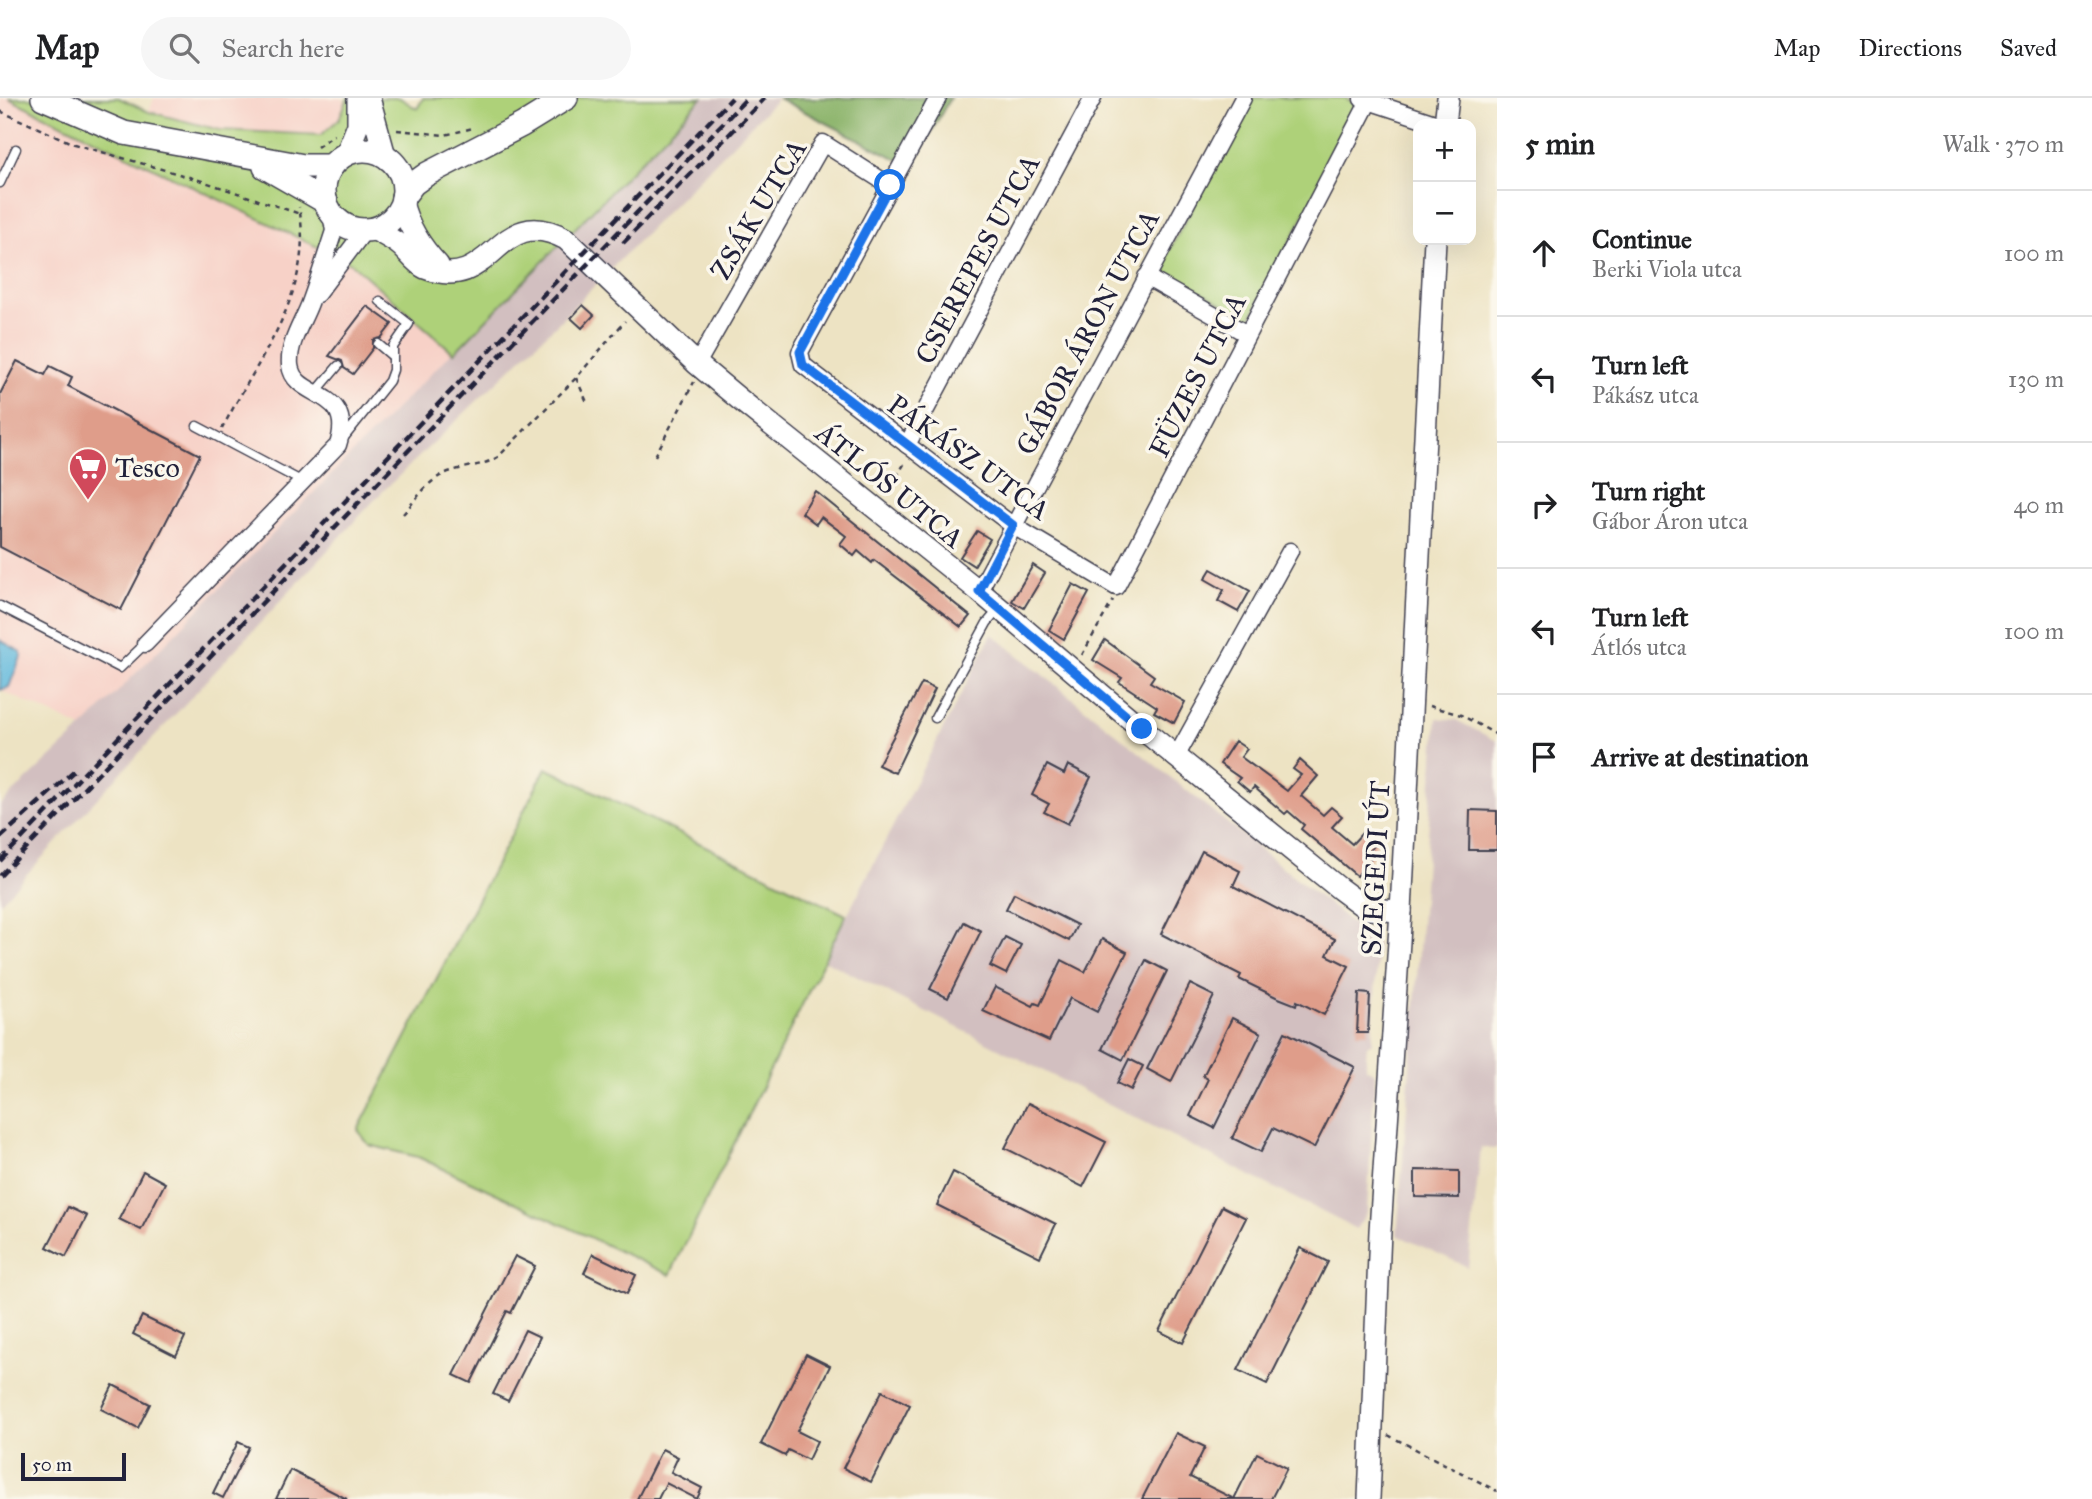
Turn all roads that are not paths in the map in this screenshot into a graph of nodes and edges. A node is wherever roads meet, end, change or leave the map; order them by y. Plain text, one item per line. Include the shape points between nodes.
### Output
1 (43, 98) edge
2 (358, 98) edge
3 (369, 98) edge
4 (566, 98) edge
5 (938, 98) edge
6 (1093, 98) edge
7 (1243, 98) edge
8 (1448, 98) edge
9 (1364, 100) edge
10 (1423, 119) edge
11 (1446, 119) edge
12 (368, 126) junction
13 (16, 149) dead end
14 (462, 153) junction
15 (387, 158) junction
16 (339, 160) junction
17 (301, 175) junction
18 (0, 183) edge
19 (890, 185) junction
20 (403, 200) junction
21 (329, 207) junction
22 (370, 230) junction
23 (1435, 245) edge
24 (444, 272) junction
25 (1146, 277) junction
26 (380, 301) dead end
27 (310, 304) junction
28 (1247, 334) junction
29 (378, 344) dead end
30 (392, 356) junction
31 (699, 365) junction
32 (338, 366) dead end
33 (316, 392) junction
34 (197, 426) dead end
35 (338, 444) junction
36 (910, 447) junction
37 (303, 482) junction
38 (1013, 525) junction
39 (1290, 551) dead end
40 (1116, 587) joint
41 (979, 591) junction
42 (0, 606) edge
43 (999, 609) junction
44 (145, 644) joint
45 (934, 718) dead end
46 (1176, 757) junction
47 (1401, 911) junction
48 (1369, 1499) edge

1 - 17 main road via 124,133 241,155
2 - 12 street
3 - 12 street
4 - 14 main road via 504,135
5 - 19 street
6 - 36 street, CSEREPES UTCA
7 - 25 street, GÁBOR ÁRON UTCA
8 - 11 street
9 - 10 street
9 - 28 street, FÜZES UTCA
12 - 15 street
12 - 16 street
13 - 18 lane
14 - 15 main road via 423,160
14 - 20 main road via 413,184
15 - 16 main road via 370,151
15 - 20 main road via 401,176
16 - 17 main road
16 - 21 main road via 324,186
17 - 21 main road
19 - 31 street, ZSÁK UTCA via 823,143
19 - 36 street, PÁKÁSZ UTCA via 800,358 803,365
20 - 22 main road via 388,222
20 - 24 street via 406,218 418,240
21 - 22 main road via 346,226
21 - 27 street via 334,231
22 - 24 street via 400,245 423,267
22 - 27 street
23 - 47 street, SZEGEDI ÚT
24 - 31 street, ÁTLÓS UTCA via 466,272 522,230 544,229 566,239
25 - 28 street
25 - 38 street, GÁBOR ÁRON UTCA
26 - 30 lane via 409,324
27 - 33 street via 294,341 290,366 295,376
28 - 40 street, FÜZES UTCA
29 - 30 lane
30 - 35 lane via 389,381
31 - 41 street, ÁTLÓS UTCA
32 - 33 lane
33 - 35 street via 341,415
34 - 37 lane
35 - 37 street
36 - 38 street, PÁKÁSZ UTCA
37 - 44 street
38 - 40 street, PÁKÁSZ UTCA
38 - 41 street, GÁBOR ÁRON UTCA
39 - 46 street
41 - 43 street, ÁTLÓS UTCA
42 - 44 lane via 120,668
43 - 45 lane
43 - 46 street, ÁTLÓS UTCA
46 - 47 street, ÁTLÓS UTCA via 1362,907
47 - 48 street, SZEGEDI ÚT via 1380,1231

